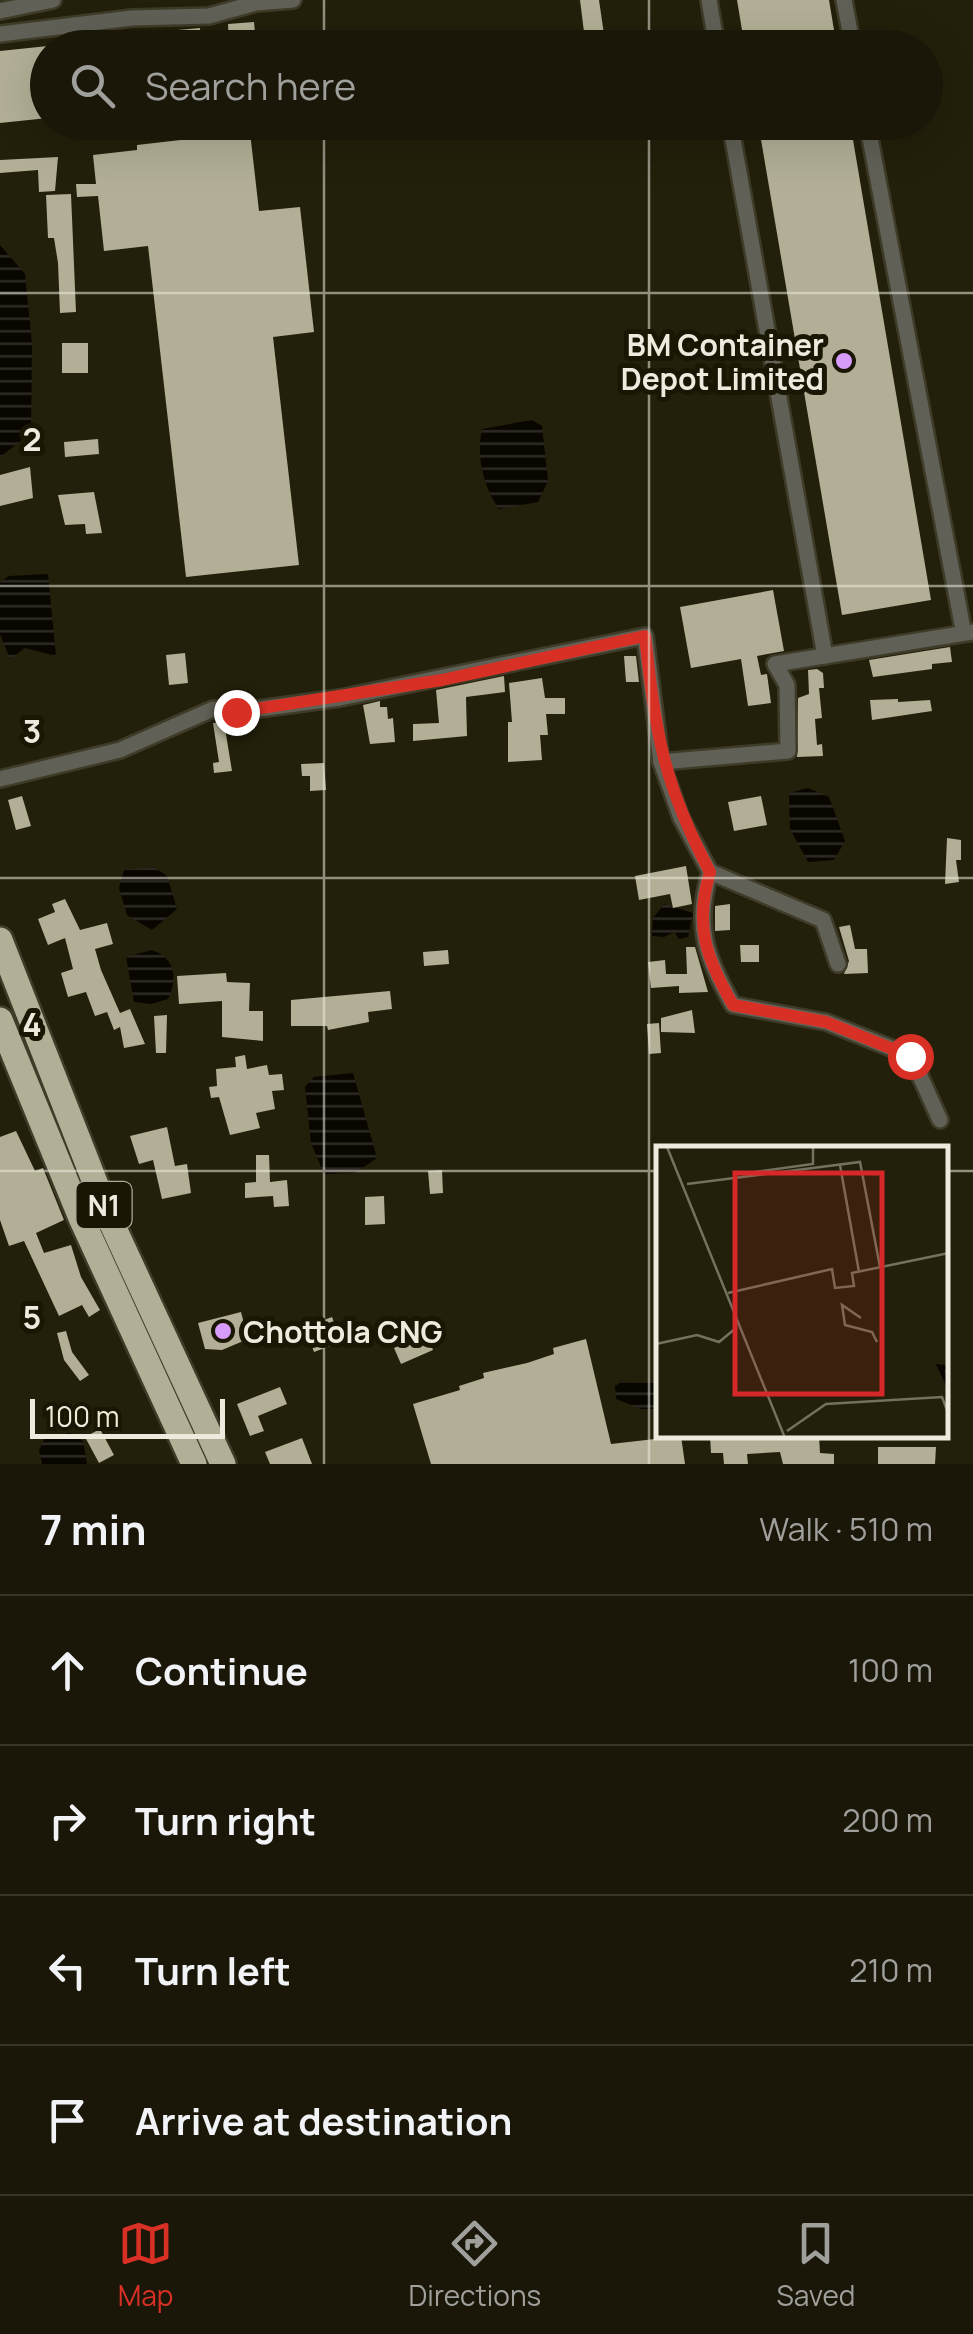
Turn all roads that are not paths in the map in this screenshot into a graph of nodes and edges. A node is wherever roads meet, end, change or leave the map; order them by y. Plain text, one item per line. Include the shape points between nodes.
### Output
1 (54, 0) edge
2 (293, 0) edge
3 (709, 0) edge
4 (844, 0) edge
5 (0, 11) edge
6 (30, 30) edge
7 (33, 30) edge
8 (714, 30) edge
9 (850, 30) edge
10 (0, 34) edge
11 (733, 140) edge
12 (871, 140) edge
13 (967, 628) edge
14 (825, 656) junction
15 (661, 762) junction
16 (0, 779) edge
17 (710, 872) junction
18 (0, 940) edge
19 (838, 964) dead end
20 (2, 1028) edge
21 (940, 1120) dead end
22 (194, 1464) edge
23 (223, 1464) edge

1 - 5 street
2 - 7 street via 208,16
3 - 8 street
4 - 9 street
6 - 10 street
11 - 14 street
12 - 13 street
13 - 14 street
14 - 15 street via 776,664 787,685 788,751
15 - 16 street via 645,636 340,698 213,710 120,750
15 - 17 street
17 - 19 street via 823,920
17 - 21 street via 700,908 710,964 733,1005 826,1022 910,1056
18 - 23 highway, N1 via 107,1214
20 - 22 highway, N1

